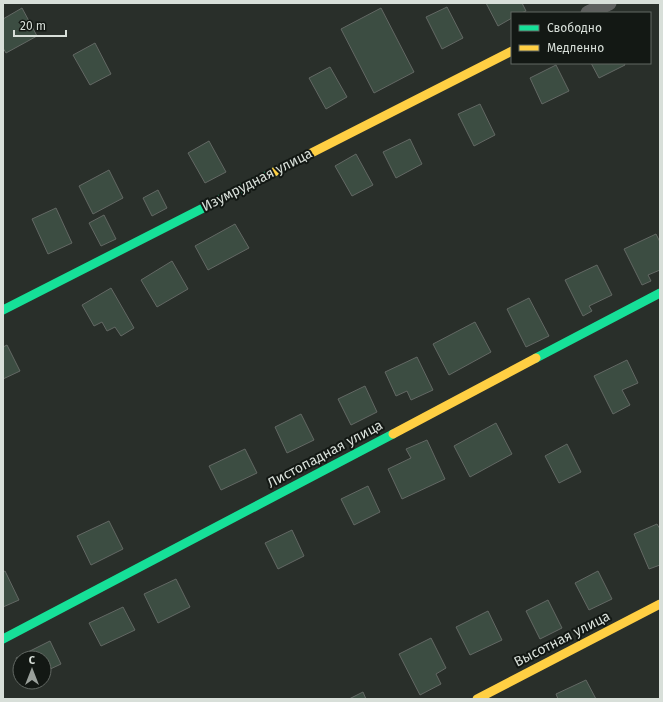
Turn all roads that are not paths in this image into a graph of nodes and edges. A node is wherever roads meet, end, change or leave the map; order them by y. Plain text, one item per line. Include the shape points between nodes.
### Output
1 (609, 3) edge
2 (590, 12) edge
3 (511, 52) edge
4 (660, 293) edge
5 (3, 310) edge
6 (660, 604) edge
7 (3, 639) edge
8 (477, 699) edge

1 - 2 street
3 - 5 street, Изумрудная улица
4 - 7 street, Листопадная улица
6 - 8 street, Высотная улица

